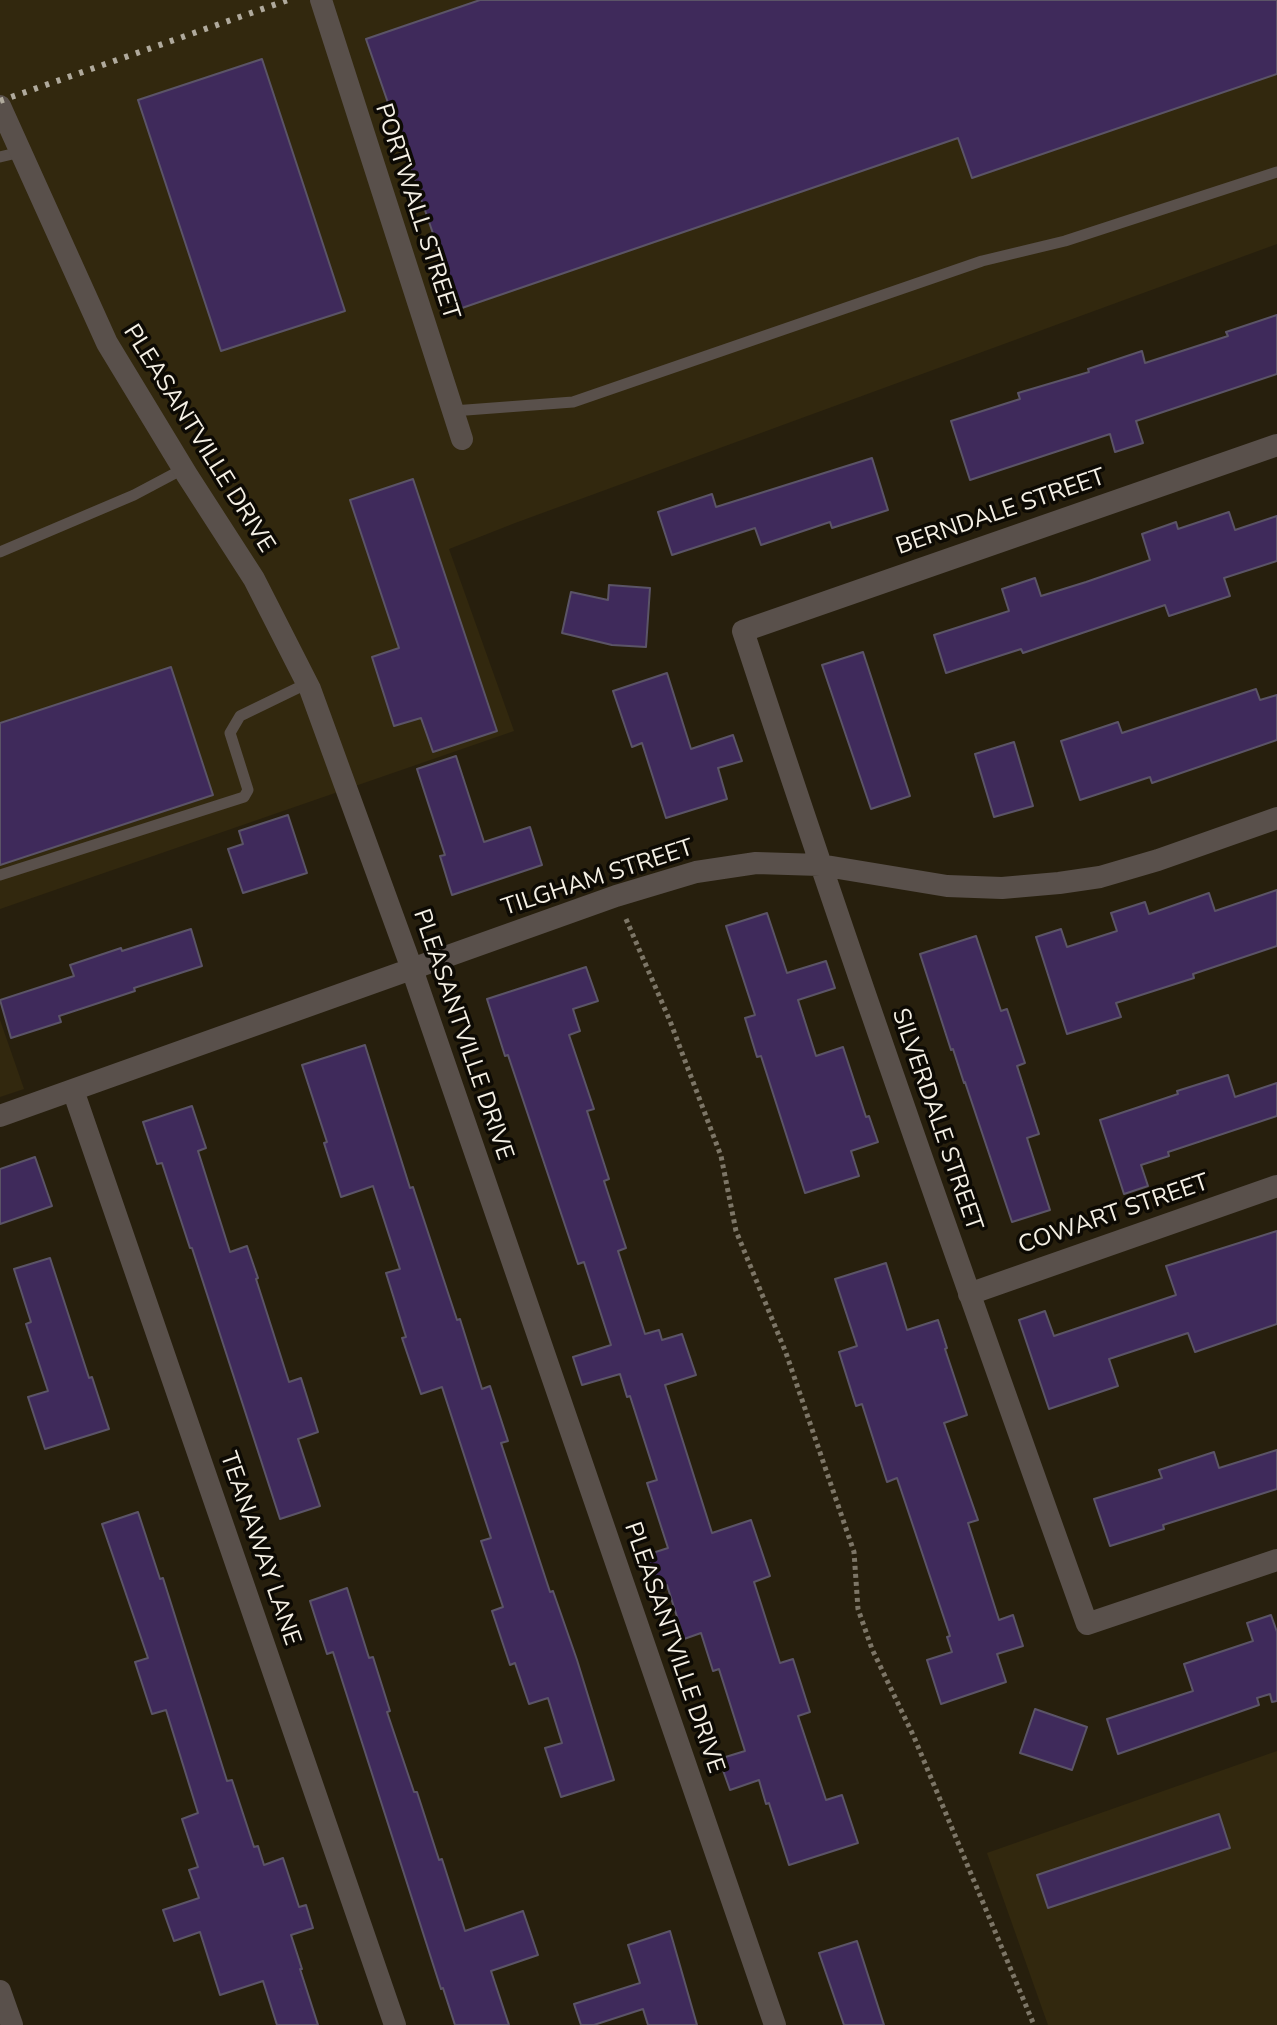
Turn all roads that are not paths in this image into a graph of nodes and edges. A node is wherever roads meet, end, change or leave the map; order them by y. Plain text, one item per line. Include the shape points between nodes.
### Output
1 (321, 0) edge
2 (0, 106) edge
3 (10, 154) edge
4 (1277, 172) edge
5 (453, 411) junction
6 (462, 439) dead end
7 (1277, 445) edge
8 (183, 469) junction
9 (0, 552) edge
10 (743, 631) joint
11 (308, 683) junction
12 (1277, 818) edge
13 (820, 865) junction
14 (0, 875) edge
15 (412, 969) junction
16 (73, 1090) junction
17 (0, 1116) edge
18 (1277, 1186) edge
19 (969, 1294) junction
20 (1277, 1560) edge
21 (0, 1991) edge
22 (12, 2025) edge
23 (395, 2025) edge
24 (775, 2025) edge

1 - 5 street, PORTWALL STREET
2 - 3 street, PLEASANTVILLE DRIVE
3 - 8 street, PLEASANTVILLE DRIVE via 107,343
4 - 5 lane via 1065,241 982,261 573,402
5 - 6 street, PORTWALL STREET
7 - 10 street, BERNDALE STREET
8 - 9 lane
8 - 11 street, PLEASANTVILLE DRIVE via 254,579
10 - 13 street, SILVERDALE STREET
11 - 14 lane via 240,716 230,733 248,790 244,797
11 - 15 street, PLEASANTVILLE DRIVE
12 - 13 street, TILGHAM STREET via 1158,860 1059,883 947,886
13 - 15 street, TILGHAM STREET via 756,863 696,872
13 - 19 street, SILVERDALE STREET
15 - 16 street, TILGHAM STREET
15 - 24 street, PLEASANTVILLE DRIVE
16 - 17 street, TILGHAM STREET
16 - 23 street, TEANAWAY LANE
18 - 19 street, COWART STREET
19 - 20 street, SILVERDALE STREET via 1087,1624
21 - 22 street

